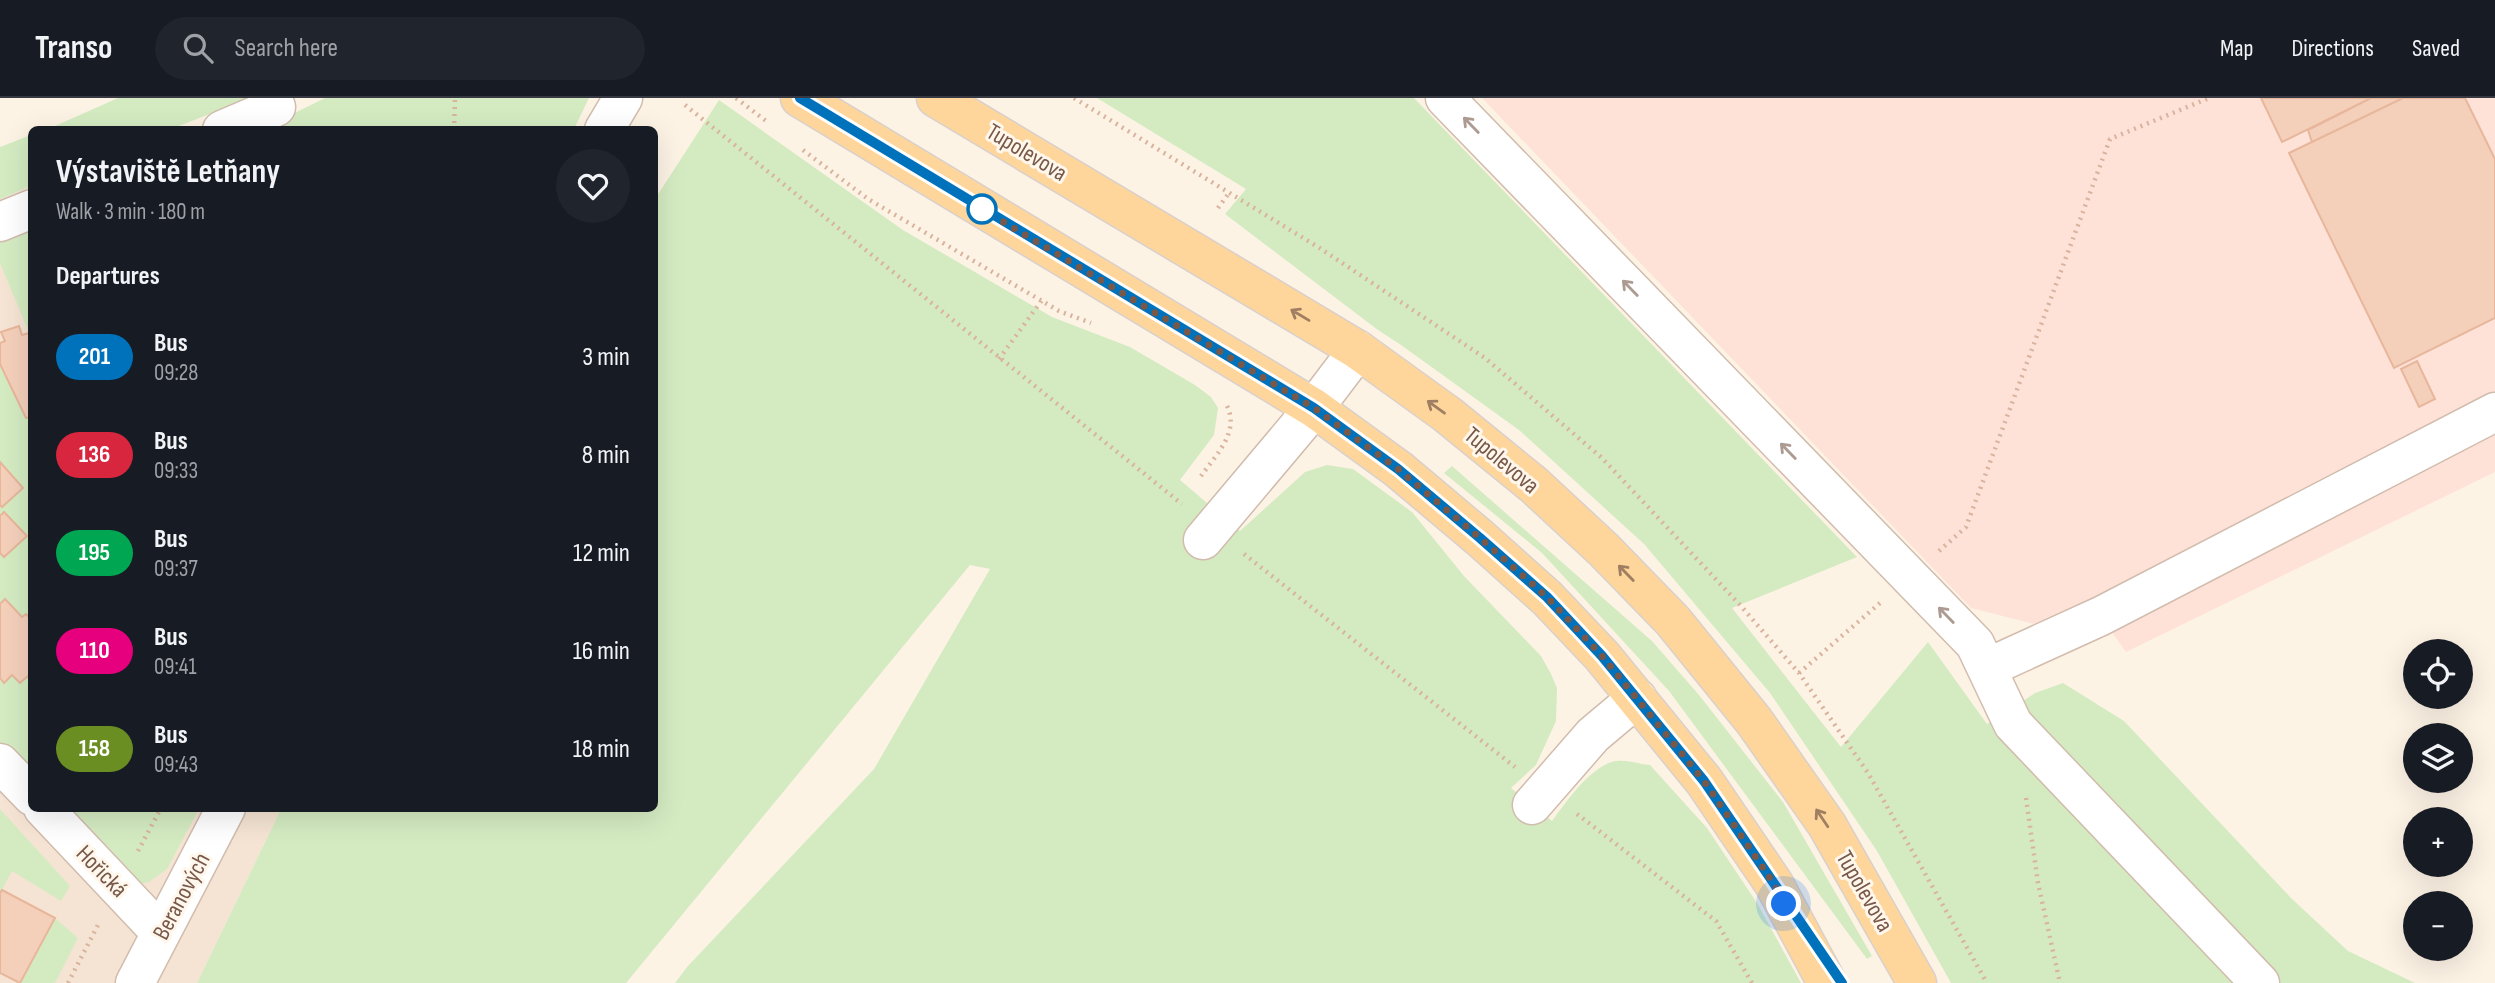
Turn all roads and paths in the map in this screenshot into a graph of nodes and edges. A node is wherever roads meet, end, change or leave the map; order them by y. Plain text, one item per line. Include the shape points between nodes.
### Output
1 (455, 98) edge
2 (623, 98) edge
3 (736, 98) edge
4 (800, 98) edge
5 (936, 98) edge
6 (1074, 98) edge
7 (1445, 98) edge
8 (2209, 98) edge
9 (685, 105) dead end
10 (276, 107) dead end
11 (772, 125) dead end
12 (231, 126) edge
13 (454, 126) edge
14 (606, 126) edge
15 (793, 142) dead end
16 (1230, 193) junction
17 (1218, 208) dead end
18 (28, 210) edge
19 (0, 222) edge
20 (1318, 247) dead end
21 (1042, 300) junction
22 (1095, 325) dead end
23 (1358, 350) junction
24 (999, 359) junction
25 (1223, 397) dead end
26 (1314, 408) junction
27 (2495, 412) edge
28 (1197, 481) dead end
29 (1189, 492) dead end
30 (1180, 503) junction
31 (1195, 524) joint
32 (1243, 552) dead end
33 (1910, 577) junction
34 (1987, 668) junction
35 (1799, 673) dead end
36 (1637, 698) junction
37 (2034, 745) junction
38 (0, 763) edge
39 (1518, 769) dead end
40 (28, 792) edge
41 (1532, 805) dead end
42 (47, 812) edge
43 (224, 812) edge
44 (1576, 813) dead end
45 (1774, 884) junction
46 (161, 933) junction
47 (135, 983) edge
48 (1752, 983) edge
49 (1827, 983) edge
50 (1843, 983) edge
51 (1917, 983) edge
52 (2060, 983) edge
53 (2260, 983) edge

1 - 13 path
2 - 14 street
3 - 11 path
4 - 26 main road
23 -> 5 main road, Tupolevova
6 - 16 path
33 -> 7 street
8 - 33 path via 2109,138 1966,527
9 - 24 path
10 - 12 street
15 - 21 path via 868,199
16 - 17 path
16 - 20 path
18 - 19 street
21 - 22 path
21 - 24 path
23 - 26 street
51 -> 23 main road, Tupolevova via 1827,825 1754,721 1673,621 1534,485
24 - 30 path
25 - 28 path via 1232,421 1228,436
26 - 31 street
26 - 36 main road via 1398,469 1547,597
27 - 34 street via 2101,616
29 - 30 path
30 - 31 path
32 - 39 path
34 -> 33 street via 1975,644
33 - 35 path
34 - 37 street via 2013,724
36 - 41 street via 1593,735
36 - 45 main road via 1704,781
37 - 52 path via 2024,778 2038,883
37 - 53 street
38 - 40 street
42 - 46 street, Hořická
43 - 46 street, Beranových
44 - 48 path via 1716,921
45 - 49 main road
45 - 50 street
46 - 47 street, Beranových

